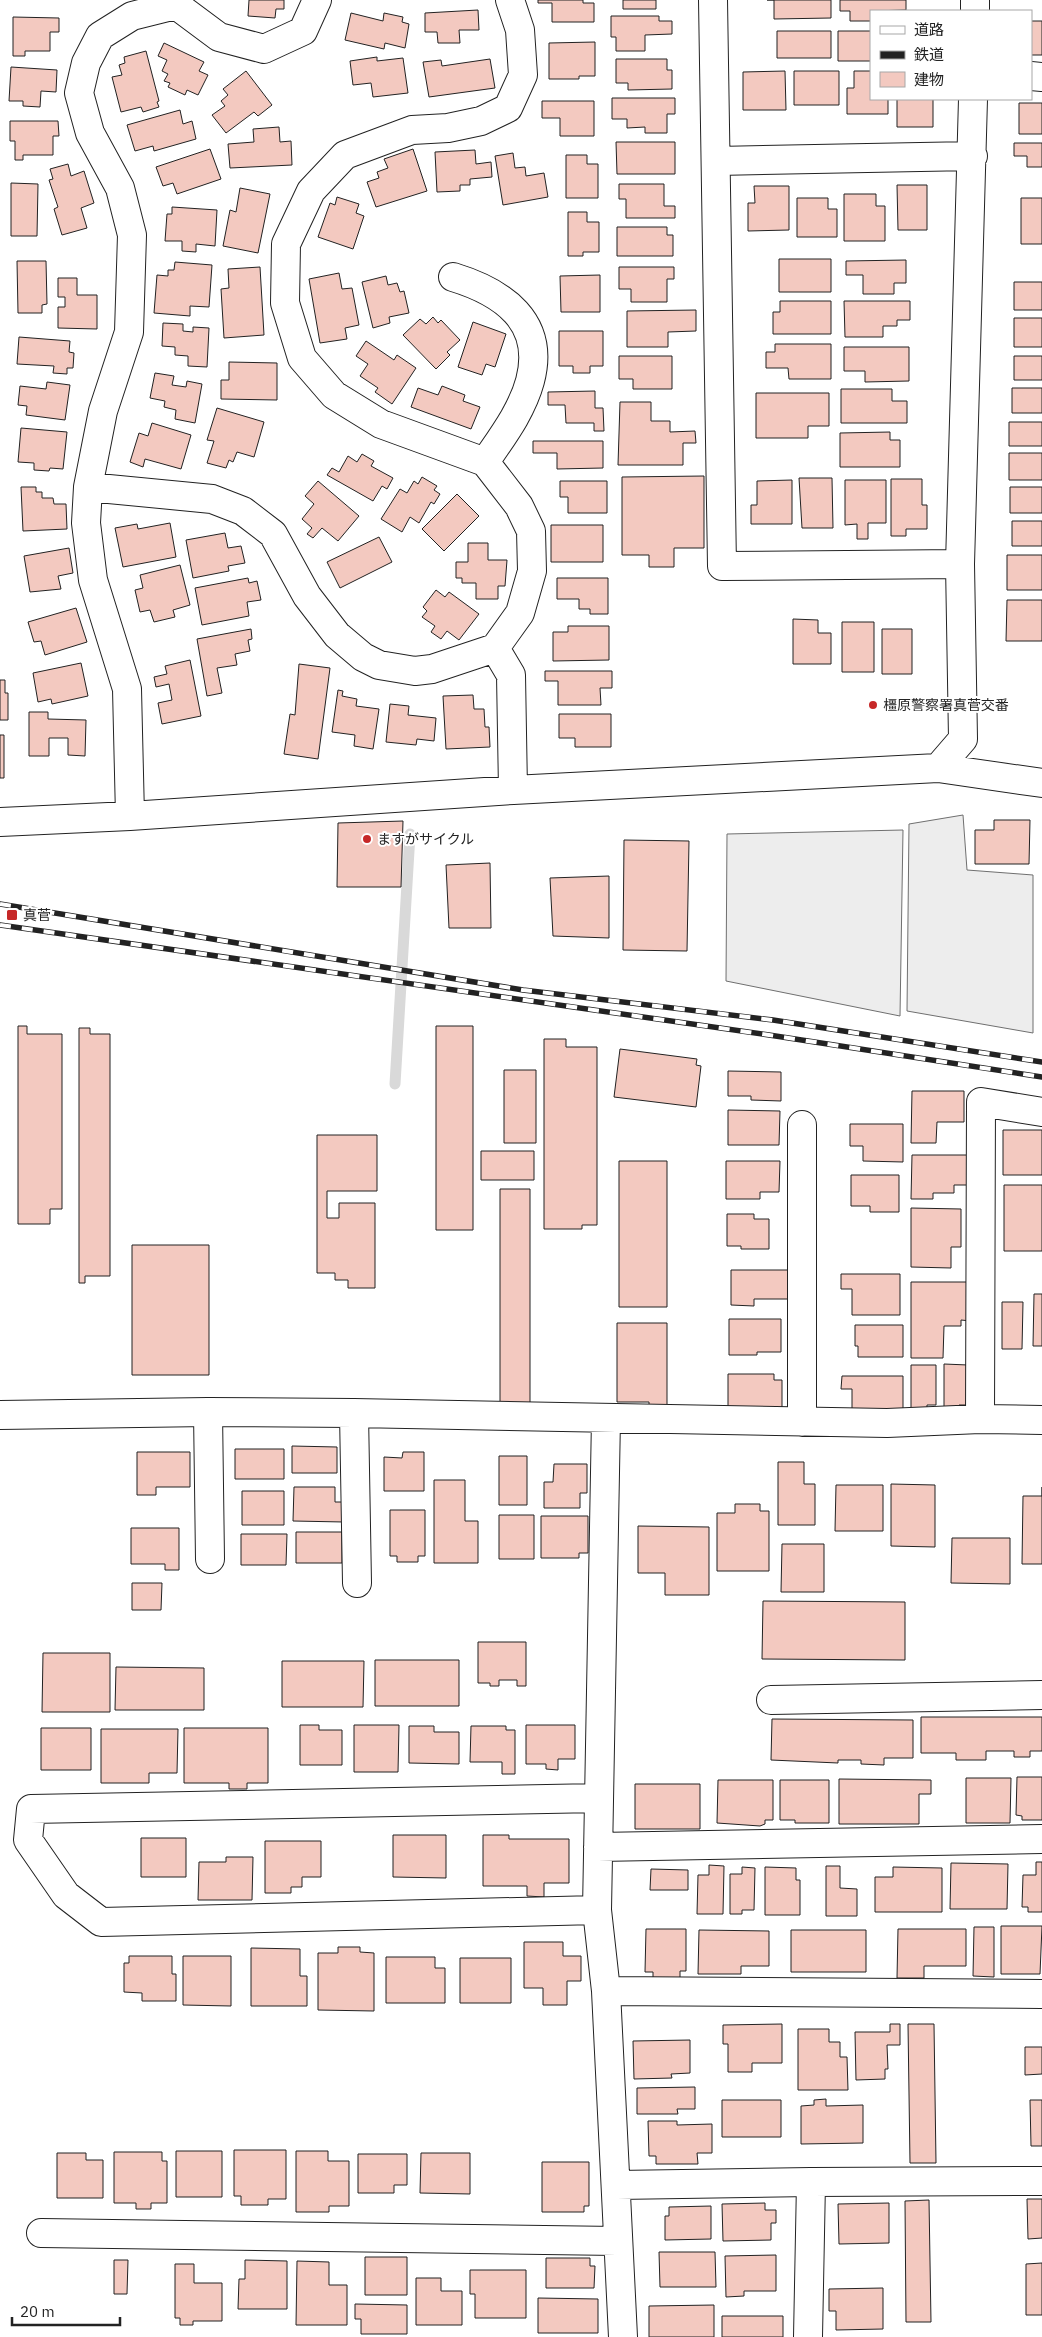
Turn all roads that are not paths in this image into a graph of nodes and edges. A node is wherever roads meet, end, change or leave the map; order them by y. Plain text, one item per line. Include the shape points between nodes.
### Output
1 (317, 0) edge
2 (510, 0) edge
3 (713, 0) edge
4 (176, 3) edge
5 (973, 100) edge
6 (973, 156) junction
7 (717, 161) junction
8 (453, 277) dead end
9 (485, 462) junction
10 (88, 487) junction
11 (960, 564) junction
12 (495, 648) junction
13 (938, 768) junction
14 (1042, 783) edge
15 (513, 790) junction
16 (130, 816) junction
17 (0, 822) edge
18 (1042, 1112) edge
19 (802, 1125) dead end
20 (208, 1412) junction
21 (354, 1413) junction
22 (0, 1415) edge
23 (606, 1418) junction
24 (980, 1419) junction
25 (1042, 1420) edge
26 (802, 1422) junction
27 (210, 1559) dead end
28 (357, 1583) dead end
29 (1042, 1695) edge
30 (771, 1700) dead end
31 (599, 1798) junction
32 (1042, 1839) edge
33 (598, 1847) junction
34 (597, 1910) junction
35 (606, 1992) junction
36 (1042, 1994) edge
37 (811, 2182) junction
38 (1042, 2182) edge
39 (616, 2185) junction
40 (41, 2233) dead end
41 (617, 2241) junction
42 (623, 2337) edge
43 (808, 2337) edge

1 - 4 street via 303,31 264,49 219,37
2 - 9 street via 520,30 523,75 508,108 481,121 448,128 412,130 345,155 311,191 286,244 285,303 302,358 334,395 381,424
3 - 7 street
4 - 10 street via 132,16 100,36 86,62 79,93 90,132 120,188 132,235 129,332 103,412
5 - 6 street
6 - 7 street
6 - 11 street
7 - 11 street via 722,566
8 - 9 street via 481,286 514,307 532,348 530,381 524,396 510,426
9 - 12 street via 520,506 531,531 533,550 532,571 520,612
10 - 12 street via 212,499 243,511 273,534 308,596 337,635 363,657 379,665 415,671 432,669
10 - 16 street via 86,523 94,580 127,688
11 - 13 street via 963,739
12 - 15 street via 510,675
13 - 14 street
13 - 15 street
15 - 16 street
16 - 17 street
18 - 24 street via 981,1102
19 - 26 street
20 - 21 street
20 - 22 street
20 - 27 street
21 - 23 street
21 - 28 street
23 - 26 street
23 - 31 street
24 - 25 street
24 - 26 street
29 - 30 street
31 - 33 street
31 - 34 street via 31,1809 28,1840 66,1894 101,1922
32 - 33 street
33 - 34 street
34 - 35 street
35 - 36 street
35 - 39 street
37 - 38 street
37 - 39 street
37 - 43 street
39 - 41 street
40 - 41 street
41 - 42 street

